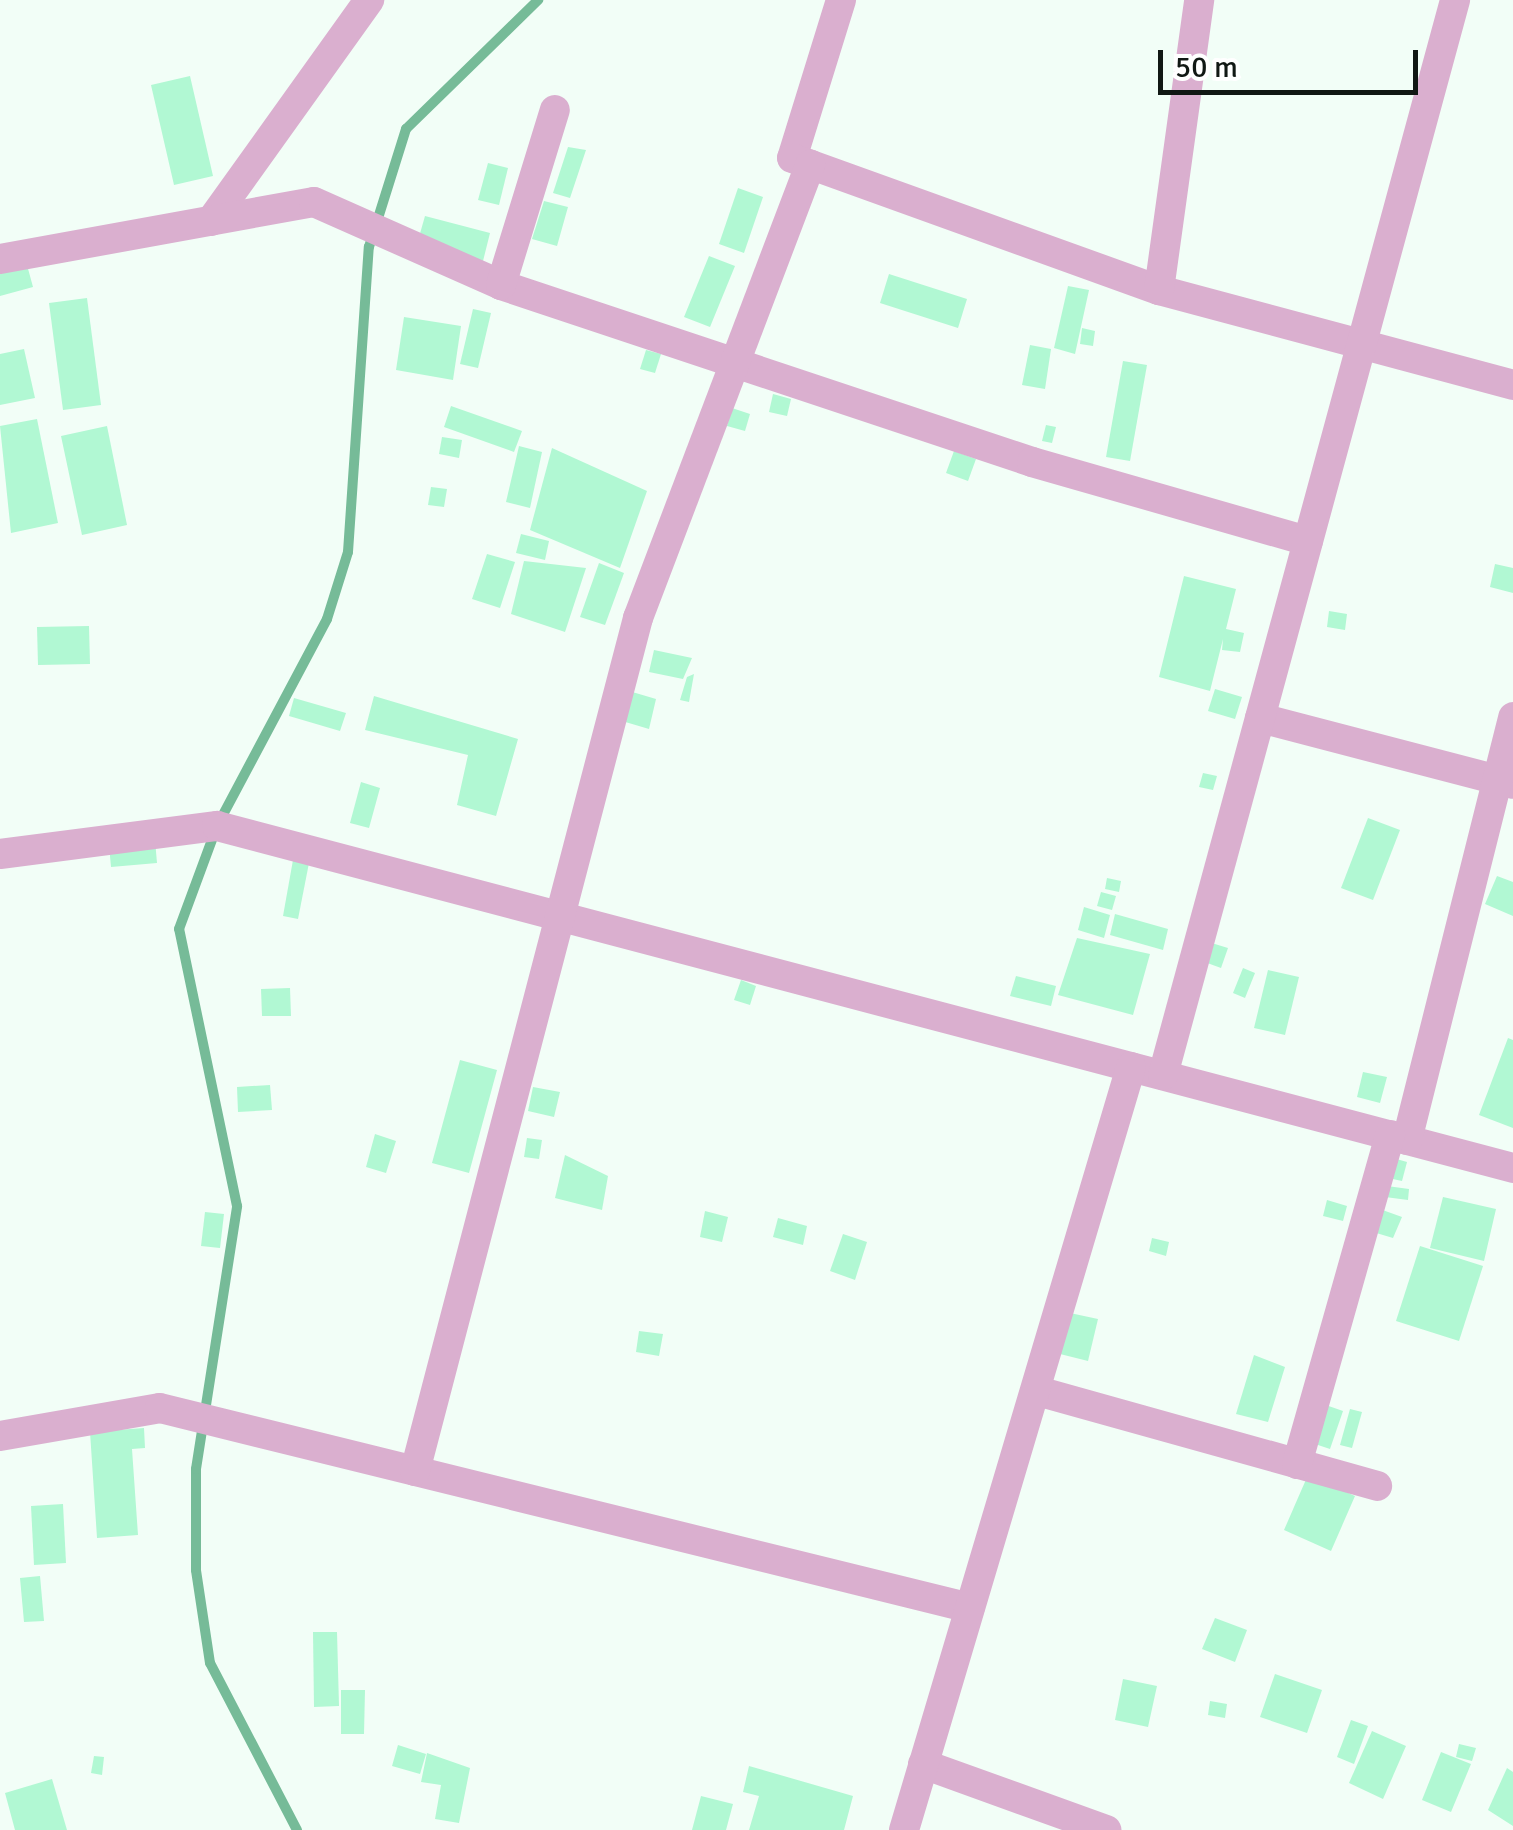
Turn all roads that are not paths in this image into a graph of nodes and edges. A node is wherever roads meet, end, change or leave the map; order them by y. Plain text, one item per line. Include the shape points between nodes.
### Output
1 (369, 0) edge
2 (841, 0) edge
3 (1200, 0) edge
4 (1456, 0) edge
5 (556, 110) dead end
6 (810, 164) junction
7 (212, 221) junction
8 (0, 259) edge
9 (501, 285) junction
10 (1159, 290) junction
11 (1361, 346) junction
12 (736, 358) junction
13 (1513, 385) edge
14 (1308, 541) junction
15 (1260, 718) junction
16 (1513, 718) edge
17 (1505, 782) edge
18 (0, 854) edge
19 (560, 916) junction
20 (1131, 1067) junction
21 (1163, 1075) junction
22 (1398, 1138) junction
23 (1513, 1168) edge
24 (1041, 1392) junction
25 (0, 1436) edge
26 (1297, 1464) junction
27 (415, 1471) junction
28 (1377, 1486) dead end
29 (970, 1608) junction
30 (924, 1764) junction
31 (904, 1830) edge
32 (1106, 1830) edge

1 - 7 street
2 - 6 street via 792,158
3 - 10 street
4 - 11 street
5 - 9 street
6 - 10 street
6 - 12 street
7 - 8 street
7 - 9 street via 314,202
9 - 12 street
10 - 11 street
11 - 13 street
11 - 14 street
12 - 14 street via 1032,462
12 - 19 street via 638,618
14 - 15 street
15 - 17 street
15 - 21 street
16 - 17 street
17 - 22 street
18 - 19 street via 217,826
19 - 20 street
19 - 27 street
20 - 21 street
20 - 24 street
21 - 22 street
22 - 23 street
22 - 26 street
24 - 26 street
24 - 29 street
25 - 27 street via 160,1408
26 - 28 street
27 - 29 street
29 - 30 street
30 - 31 street
30 - 32 street

